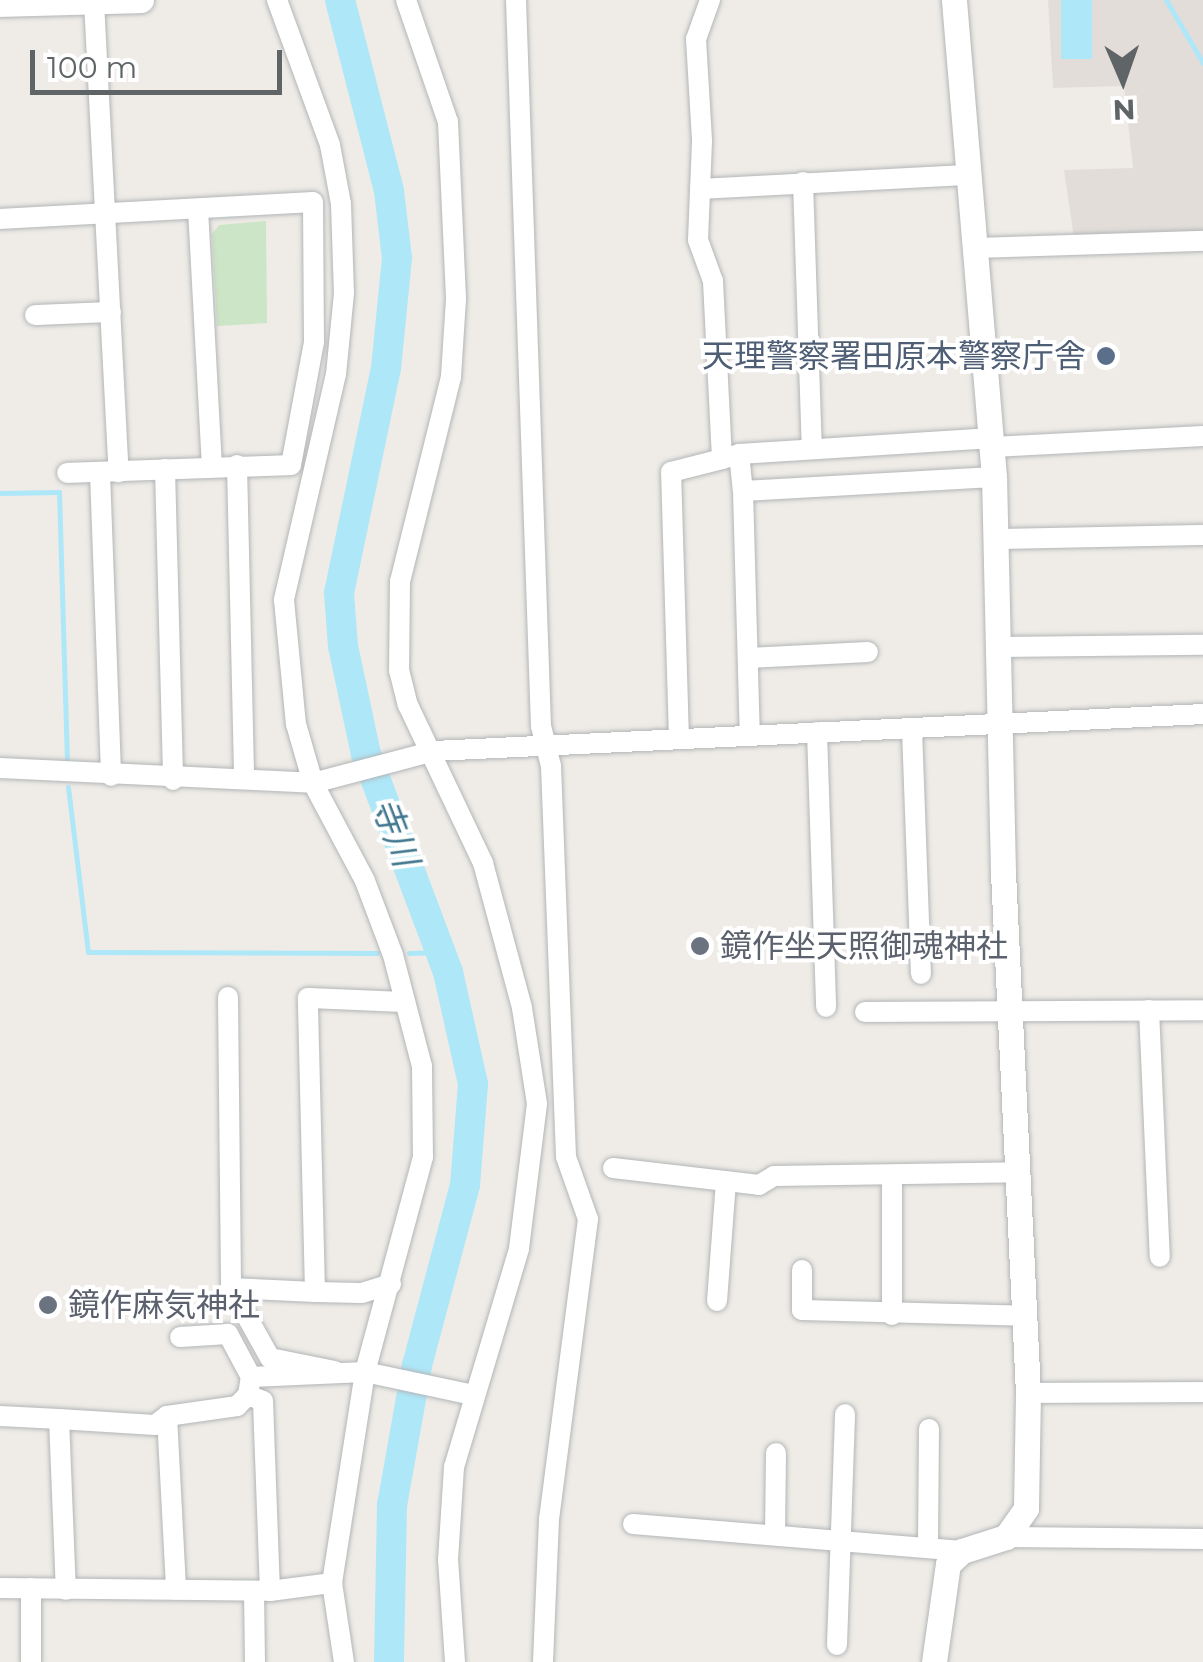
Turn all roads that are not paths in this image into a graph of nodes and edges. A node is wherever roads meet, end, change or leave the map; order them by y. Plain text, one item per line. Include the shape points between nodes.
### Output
1 (141, 0) edge
2 (278, 0) edge
3 (406, 0) edge
4 (516, 0) edge
5 (710, 0) edge
6 (954, 0) edge
7 (106, 1) edge
8 (0, 4) edge
9 (970, 175) junction
10 (803, 182) junction
11 (700, 189) junction
12 (198, 209) junction
13 (105, 214) junction
14 (0, 219) edge
15 (1203, 241) edge
16 (978, 248) junction
17 (110, 312) junction
18 (36, 314) dead end
19 (1203, 436) edge
20 (992, 443) junction
21 (812, 447) junction
22 (730, 456) junction
23 (212, 465) junction
24 (237, 465) junction
25 (164, 468) junction
26 (110, 472) junction
27 (66, 473) dead end
28 (994, 477) junction
29 (744, 491) junction
30 (1203, 536) edge
31 (997, 539) junction
32 (1203, 644) edge
33 (1000, 647) junction
34 (868, 652) dead end
35 (748, 658) junction
36 (1203, 714) edge
37 (1000, 726) junction
38 (912, 730) junction
39 (817, 732) junction
40 (750, 736) junction
41 (679, 739) junction
42 (543, 746) junction
43 (429, 752) junction
44 (0, 768) edge
45 (112, 776) junction
46 (244, 777) junction
47 (173, 780) junction
48 (318, 783) junction
49 (921, 974) dead end
50 (228, 997) dead end
51 (404, 1002) junction
52 (826, 1007) dead end
53 (1149, 1010) junction
54 (1203, 1010) edge
55 (865, 1012) dead end
56 (1011, 1012) junction
57 (613, 1168) dead end
58 (1020, 1172) junction
59 (892, 1177) junction
60 (726, 1181) junction
61 (1160, 1258) dead end
62 (802, 1270) dead end
63 (391, 1284) junction
64 (231, 1288) junction
65 (315, 1292) junction
66 (716, 1301) dead end
67 (892, 1315) junction
68 (1025, 1316) junction
69 (180, 1338) dead end
70 (335, 1371) junction
71 (368, 1373) junction
72 (249, 1386) junction
73 (1203, 1392) edge
74 (471, 1394) junction
75 (1028, 1394) junction
76 (845, 1414) dead end
77 (0, 1416) edge
78 (167, 1416) junction
79 (59, 1419) junction
80 (930, 1429) dead end
81 (776, 1453) dead end
82 (633, 1524) dead end
83 (775, 1534) junction
84 (1006, 1537) junction
85 (843, 1539) junction
86 (1203, 1540) edge
87 (928, 1544) junction
88 (962, 1551) junction
89 (332, 1584) junction
90 (0, 1588) edge
91 (31, 1588) junction
92 (66, 1590) junction
93 (176, 1590) junction
94 (262, 1591) junction
95 (837, 1645) dead end
96 (31, 1662) edge
97 (256, 1662) edge
98 (344, 1662) edge
99 (455, 1662) edge
100 (543, 1662) edge
101 (934, 1662) edge

1 - 7 street
2 - 48 street via 330,145 341,204 344,293 336,374 284,600 296,724
3 - 43 street via 448,122 455,191 451,376 400,581 400,670
4 - 42 street
5 - 11 street via 696,39
6 - 9 street
7 - 8 street
7 - 13 street
9 - 10 street
9 - 16 street
10 - 11 street
10 - 21 street
11 - 22 street via 698,240 713,281
12 - 13 street
12 - 23 street
12 - 24 street via 312,202 318,225 314,342 291,465
13 - 14 street
13 - 17 street
15 - 16 street
16 - 20 street
17 - 18 street
17 - 26 street
19 - 20 street
20 - 21 street
20 - 28 street
21 - 22 street
22 - 29 street
22 - 41 street via 671,472
23 - 24 street
23 - 25 street
24 - 46 street
25 - 26 street
25 - 47 street
26 - 27 street
26 - 45 street
28 - 29 street
28 - 31 street
29 - 35 street
30 - 31 street
31 - 33 street
32 - 33 street
33 - 37 street
34 - 35 street
35 - 40 street
36 - 37 street
37 - 38 street
37 - 56 street
38 - 39 street
38 - 49 street
39 - 40 street
39 - 52 street
40 - 41 street
41 - 42 street
42 - 43 street
42 - 100 street via 552,766 566,1157 588,1218 549,1519
43 - 48 street
43 - 74 street via 483,863 522,1008 537,1104 519,1249
44 - 45 street
45 - 47 street
46 - 47 street
46 - 48 street
48 - 51 street via 364,881
50 - 64 street
51 - 63 street via 422,1066 423,1157
51 - 65 street via 308,998
53 - 54 street
53 - 56 street
53 - 61 street
55 - 56 street
56 - 58 street
57 - 60 street
58 - 59 street
58 - 68 street
59 - 60 street
59 - 67 street
60 - 66 street
62 - 67 street via 802,1310
63 - 65 street via 361,1293
63 - 71 street
64 - 65 street
64 - 70 street via 270,1358
67 - 68 street
68 - 75 street
69 - 72 street via 228,1334
70 - 71 street
70 - 72 street
71 - 74 street
71 - 89 street
72 - 78 street via 237,1406
72 - 94 street via 264,1401
73 - 75 street
74 - 99 street via 454,1467 448,1574
75 - 84 street via 1026,1508
76 - 85 street
77 - 79 street
78 - 79 street via 155,1425
78 - 93 street
79 - 92 street
80 - 87 street
81 - 83 street
82 - 83 street
83 - 85 street
84 - 86 street
84 - 88 street
85 - 87 street
85 - 95 street
87 - 88 street
88 - 101 street via 944,1578
89 - 94 street
89 - 98 street
90 - 91 street
91 - 92 street
91 - 96 street
92 - 93 street
93 - 94 street
94 - 97 street

